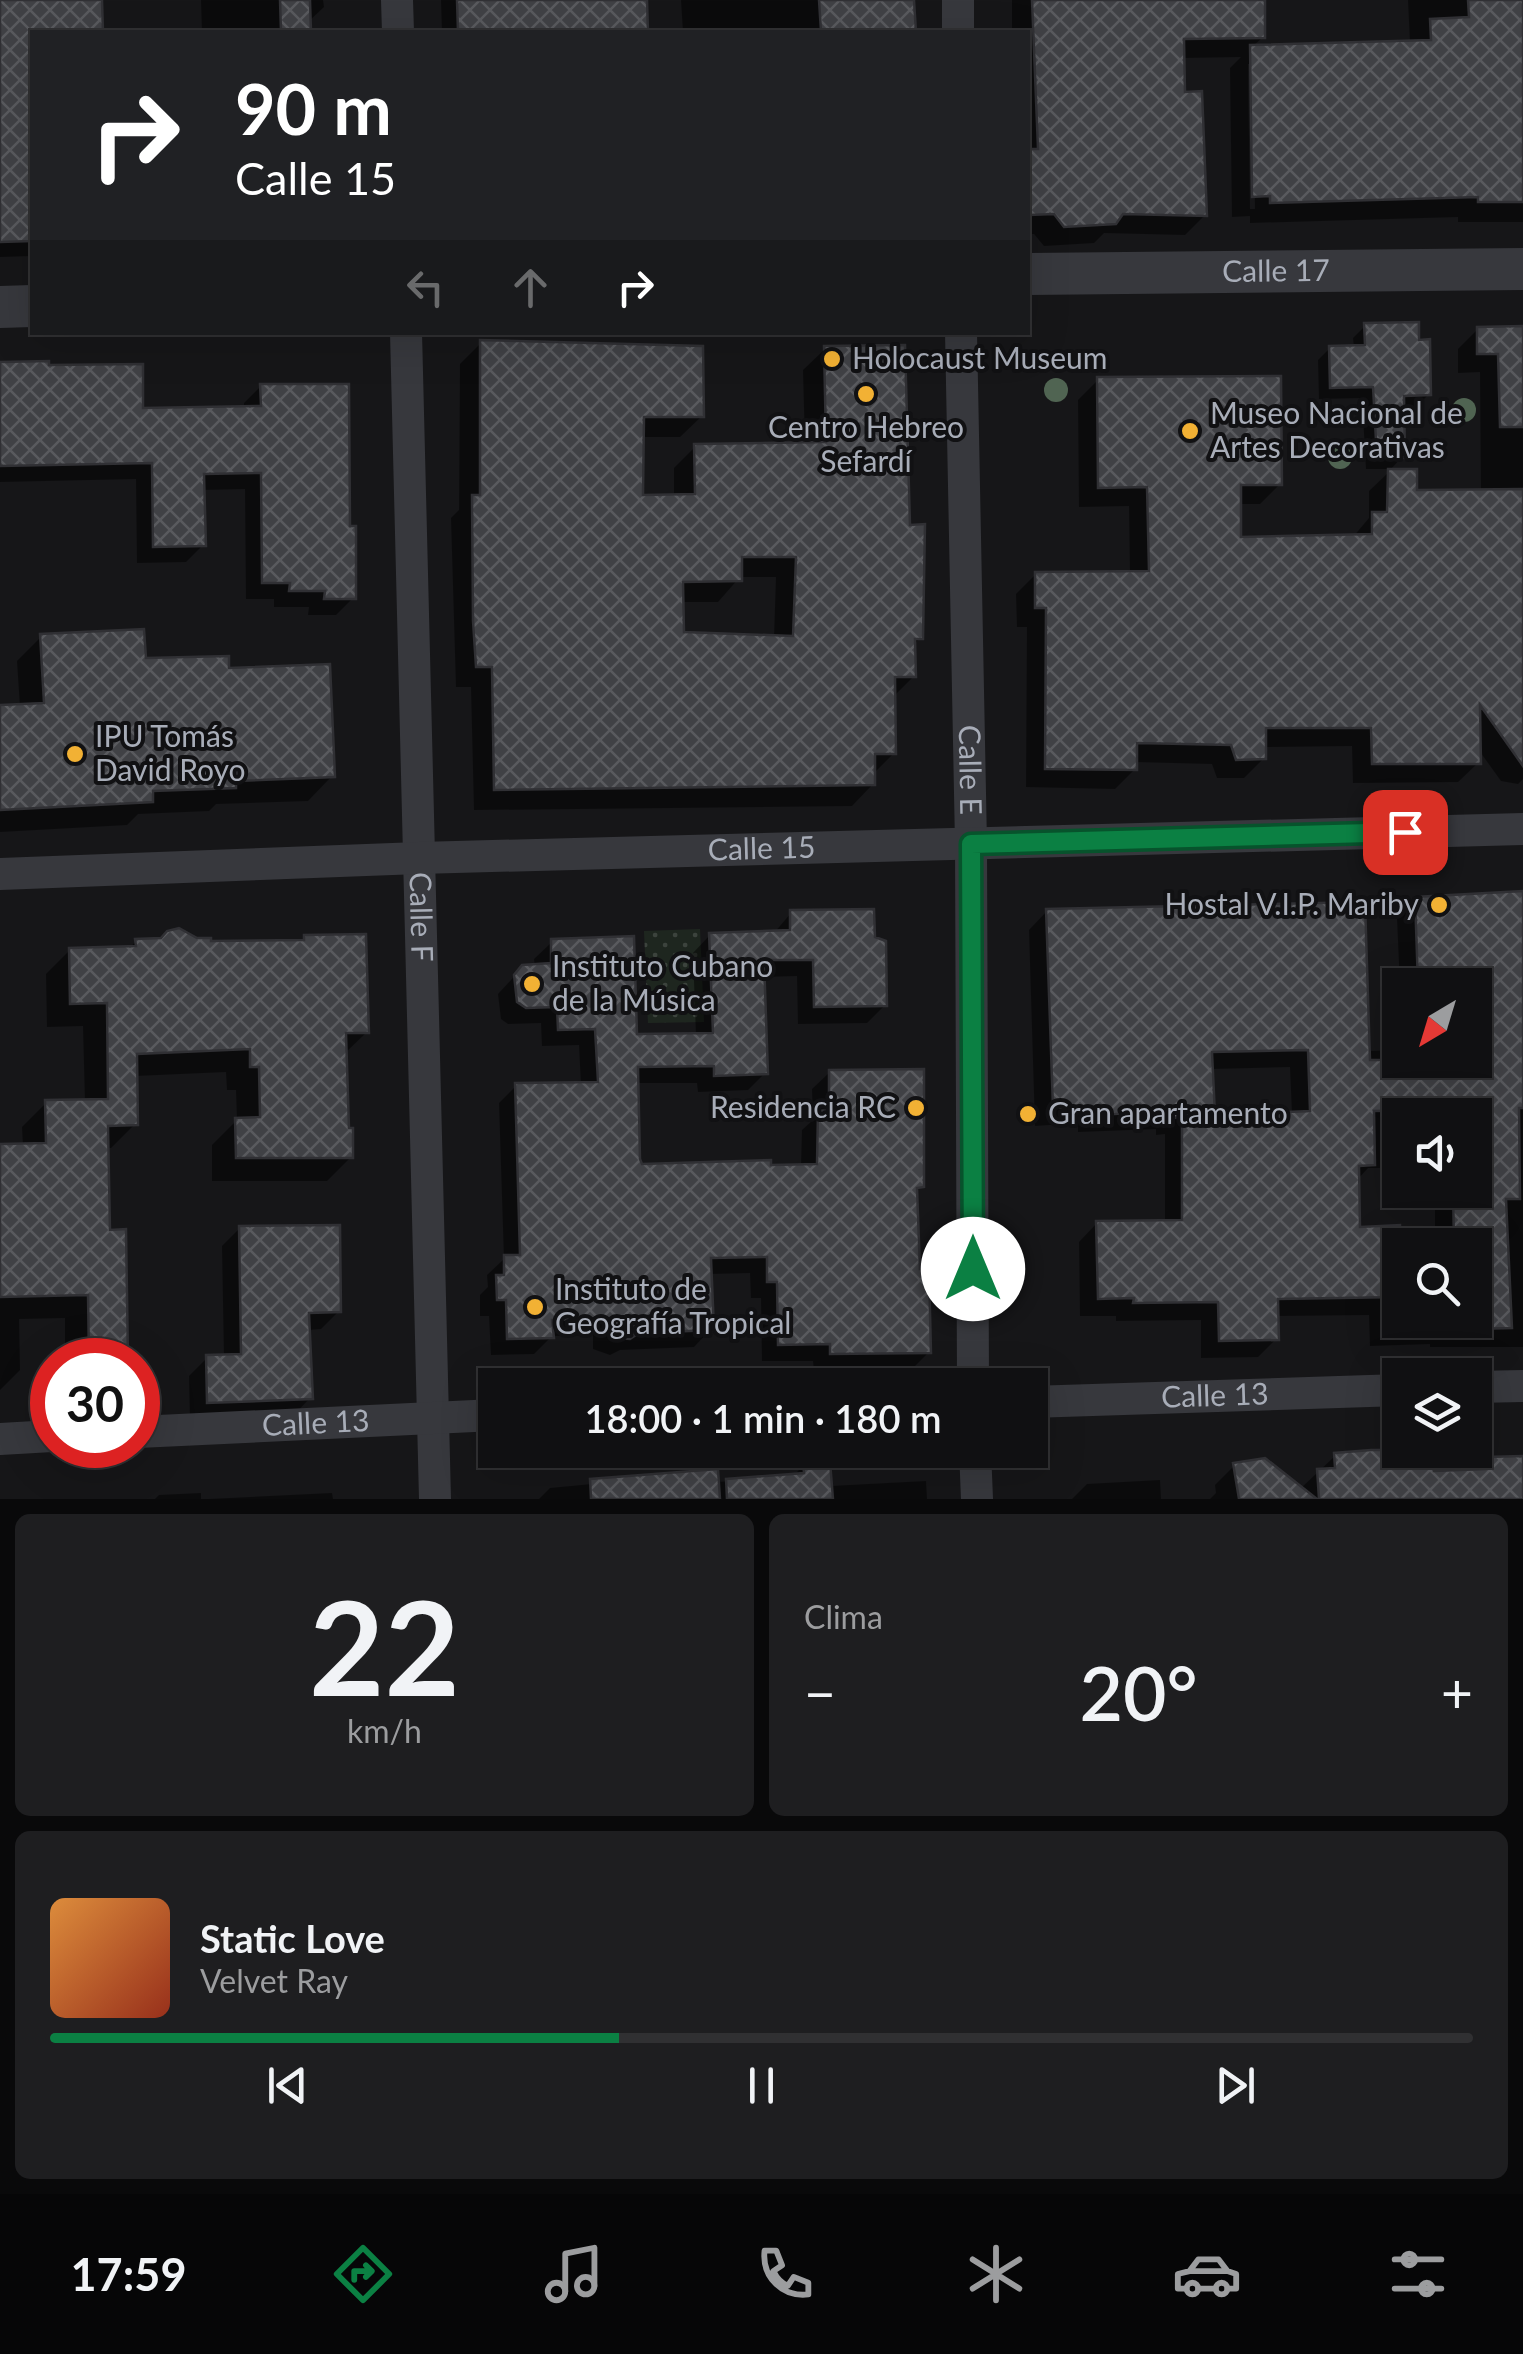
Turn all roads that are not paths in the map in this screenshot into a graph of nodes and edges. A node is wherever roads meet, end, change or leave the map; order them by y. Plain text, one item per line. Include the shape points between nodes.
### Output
1 (397, 0) edge
2 (958, 0) edge
3 (398, 30) edge
4 (958, 30) edge
5 (1523, 269) edge
6 (1030, 274) edge
7 (30, 306) edge
8 (0, 308) edge
9 (406, 335) edge
10 (961, 335) edge
11 (1523, 829) edge
12 (971, 844) junction
13 (419, 858) junction
14 (0, 874) edge
15 (974, 1368) edge
16 (1523, 1386) edge
17 (1492, 1387) edge
18 (1382, 1391) edge
19 (1048, 1401) edge
20 (478, 1416) edge
21 (433, 1417) junction
22 (160, 1431) edge
23 (30, 1437) edge
24 (0, 1439) edge
25 (977, 1468) edge
26 (436, 1499) edge
27 (978, 1499) edge

1 - 3 street
2 - 4 street
5 - 6 street, Calle 17
7 - 8 street
9 - 13 street, Calle F
10 - 12 street, Calle E
11 - 12 street, Calle 15
12 - 13 street, Calle 15
12 - 15 street, Calle E
13 - 14 street, Calle 15
13 - 21 street, Calle F
16 - 17 street
18 - 19 street, Calle 13
20 - 21 street, Calle 13
21 - 22 street, Calle 13
21 - 26 street, Calle F
23 - 24 street
25 - 27 street

